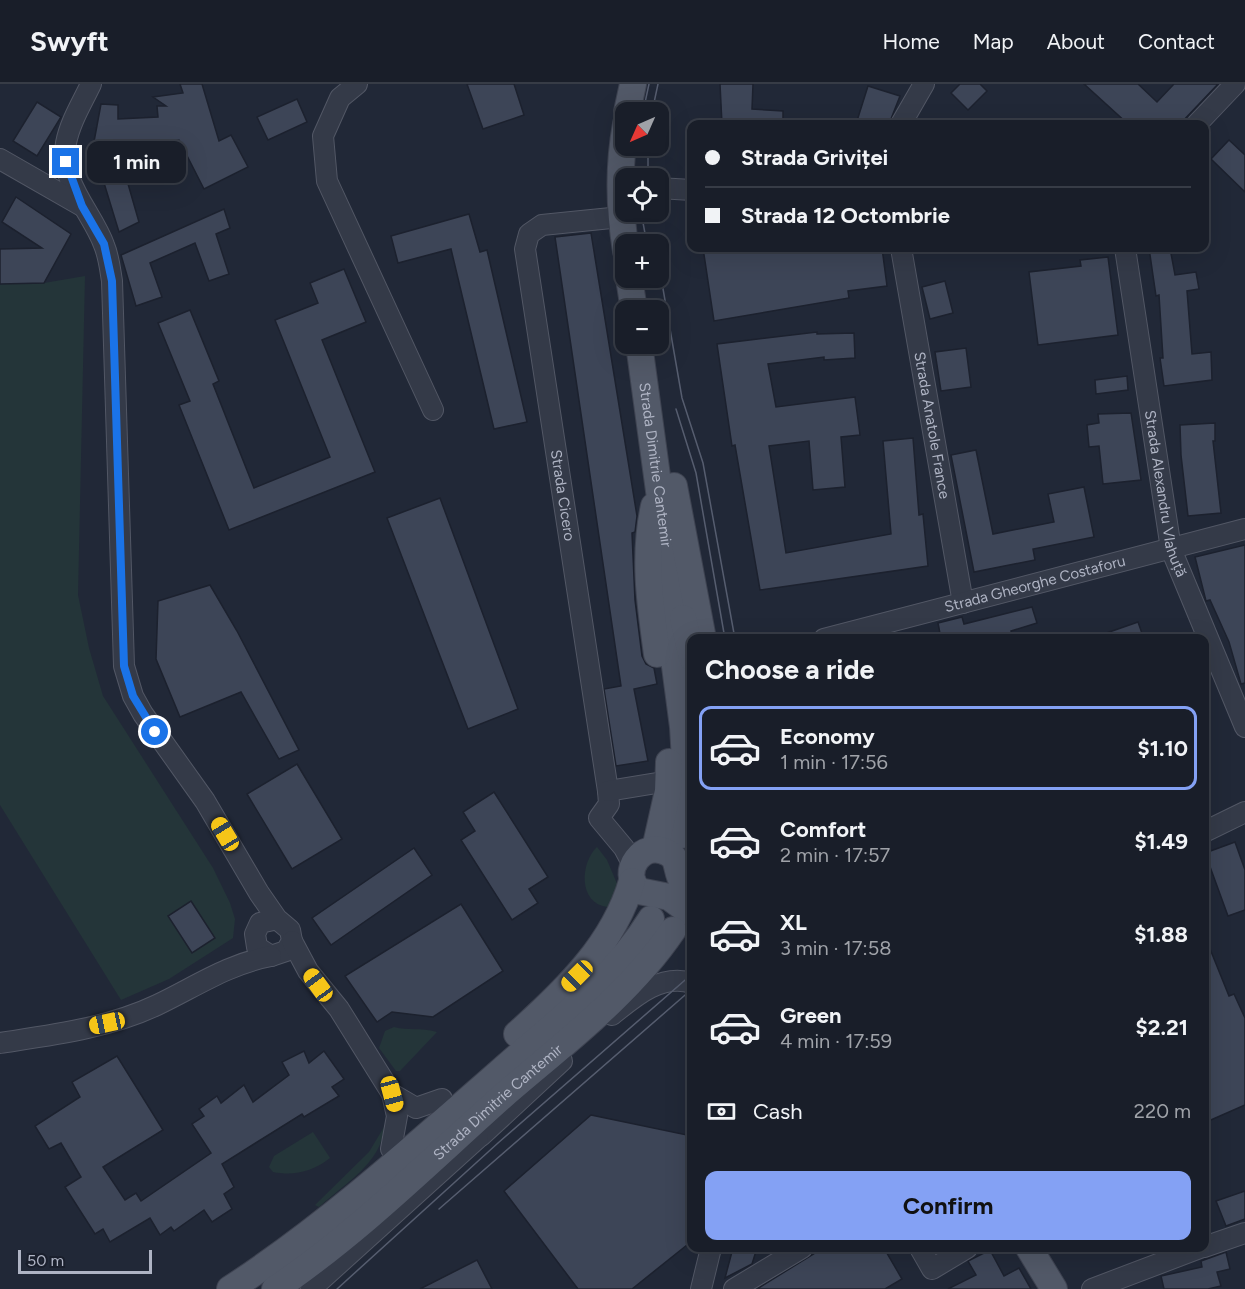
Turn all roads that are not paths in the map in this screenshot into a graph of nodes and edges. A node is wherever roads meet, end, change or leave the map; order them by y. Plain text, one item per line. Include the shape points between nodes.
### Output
1 (91, 84) edge
2 (357, 84) edge
3 (633, 84) edge
4 (924, 84) edge
5 (1235, 84) edge
6 (629, 102) edge
7 (903, 120) edge
8 (1201, 120) edge
9 (0, 159) edge
10 (669, 189) edge
11 (687, 190) edge
12 (82, 206) junction
13 (615, 219) edge
14 (902, 252) edge
15 (1126, 252) edge
16 (640, 354) edge
17 (433, 410) dead end
18 (649, 416) junction
19 (659, 485) junction
20 (1245, 529) edge
21 (1171, 549) junction
22 (672, 586) junction
23 (963, 603) junction
24 (702, 634) edge
25 (843, 634) edge
26 (1206, 634) edge
27 (687, 640) edge
28 (1209, 640) edge
29 (1245, 727) edge
30 (669, 781) junction
31 (608, 790) junction
32 (1245, 812) edge
33 (1209, 830) edge
34 (682, 835) dead end
35 (641, 861) junction
36 (245, 871) junction
37 (687, 886) edge
38 (277, 919) junction
39 (672, 921) edge
40 (256, 930) junction
41 (292, 941) junction
42 (273, 956) junction
43 (217, 973) junction
44 (687, 983) edge
45 (318, 985) junction
46 (0, 1043) edge
47 (392, 1094) junction
48 (442, 1099) junction
49 (481, 1136) junction
50 (453, 1142) junction
51 (391, 1149) junction
52 (1245, 1233) edge
53 (1209, 1245) edge
54 (710, 1252) edge
55 (795, 1252) edge
56 (922, 1252) edge
57 (960, 1252) edge
58 (1031, 1252) edge
59 (1189, 1252) edge
60 (308, 1257) edge
61 (230, 1289) edge
62 (275, 1289) edge
63 (701, 1289) edge
64 (734, 1289) edge
65 (1054, 1289) edge
66 (1092, 1289) edge

1 - 12 street via 70,126 65,146 71,180
2 - 17 street via 340,98 323,136 327,181
3 - 6 main road
4 - 7 street
5 - 8 street
9 - 12 street
10 - 11 street
12 - 36 street via 104,244 112,281 125,673 143,714 205,801
13 - 31 street, Strada Cicero via 542,225 530,234 525,249
14 - 23 street, Strada Anatole France
15 - 21 street, Strada Alexandru Vlahuță
16 - 18 main road, Strada Dimitrie Cantemir
18 - 19 main road, Strada Dimitrie Cantemir
18 - 24 main road via 673,479
19 - 22 main road, Strada Dimitrie Cantemir
19 - 30 main road via 648,533 647,570 669,751
20 - 21 street, Strada Gheorghe Costaforu
21 - 23 street, Strada Gheorghe Costaforu
21 - 26 street, Strada Alexandru Vlahuță
22 - 27 main road, Strada Dimitrie Cantemir
22 - 34 main road, Strada Dimitrie Cantemir via 671,644 685,760
23 - 25 street, Strada Gheorghe Costaforu
28 - 29 street, Strada Alexandru Vlahuță
30 - 31 street
30 - 35 main road
31 - 35 street via 606,825
32 - 33 street
35 - 37 main road via 672,856
35 - 39 main road via 639,891 669,897
35 - 48 main road via 612,930 577,976
36 - 38 street
36 - 40 street
38 - 40 street via 266,920
38 - 41 street via 291,930
39 - 50 main road, Strada Dimitrie Cantemir via 655,956 621,992
39 - 60 main road, Strada Dimitrie Cantemir via 637,942 606,978 416,1147
40 - 42 street via 257,946
40 - 43 street
41 - 42 street via 286,951
41 - 45 street
42 - 43 street
42 - 45 street
43 - 46 street via 120,1020
44 - 49 street via 662,983 626,1003
45 - 47 street via 339,1010
47 - 48 street via 416,1108
47 - 51 street via 398,1116
48 - 51 main road
49 - 50 street
49 - 60 street
50 - 60 main road, Strada Dimitrie Cantemir
51 - 60 main road via 342,1196
52 - 53 street
54 - 63 street
55 - 64 street
56 - 57 street via 932,1269
58 - 65 main road
59 - 66 street
60 - 61 main road
60 - 62 main road

